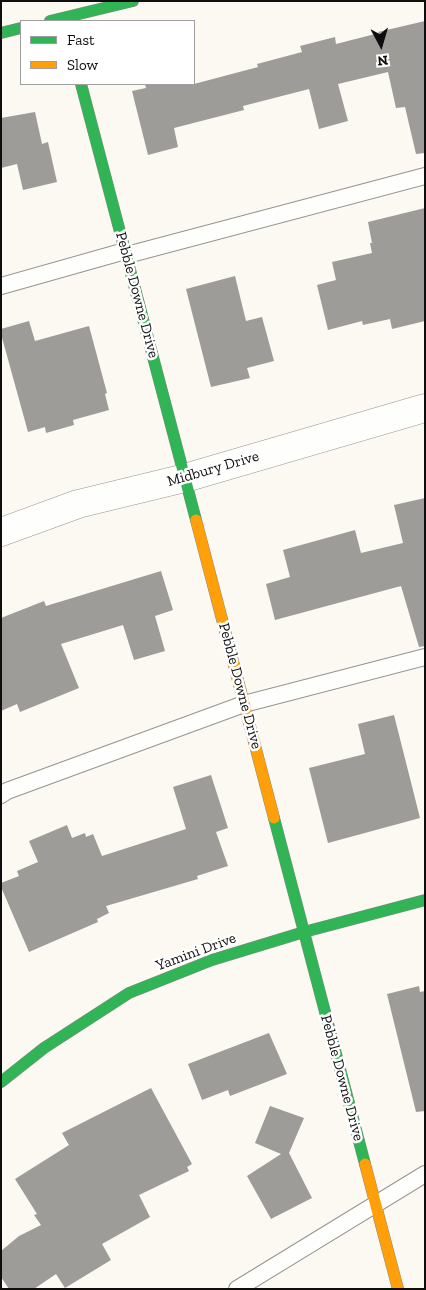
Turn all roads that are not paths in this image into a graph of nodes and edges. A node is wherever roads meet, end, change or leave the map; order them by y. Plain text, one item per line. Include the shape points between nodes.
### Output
1 (133, 1) edge
2 (60, 20) edge
3 (20, 28) edge
4 (1, 33) edge
5 (81, 85) edge
6 (425, 176) edge
7 (126, 253) junction
8 (1, 286) edge
9 (425, 408) edge
10 (185, 478) junction
11 (1, 532) edge
12 (425, 657) edge
13 (244, 704) junction
14 (1, 795) edge
15 (425, 900) edge
16 (304, 932) junction
17 (1, 1082) edge
18 (425, 1174) edge
19 (376, 1205) junction
20 (237, 1289) edge
21 (398, 1289) edge

1 - 2 street
3 - 4 street
5 - 7 street, Pebble Downe Drive
6 - 7 lane
7 - 8 lane
7 - 10 street, Pebble Downe Drive
9 - 10 street, Midbury Drive
10 - 11 street, Midbury Drive via 78,504
10 - 13 street, Pebble Downe Drive
12 - 13 lane
13 - 14 lane
13 - 16 street, Pebble Downe Drive
15 - 16 street, Yamini Drive
16 - 17 street, Yamini Drive via 212,960 129,993 44,1048
16 - 19 street, Pebble Downe Drive
18 - 19 lane
19 - 20 lane
19 - 21 street, Pebble Downe Drive

